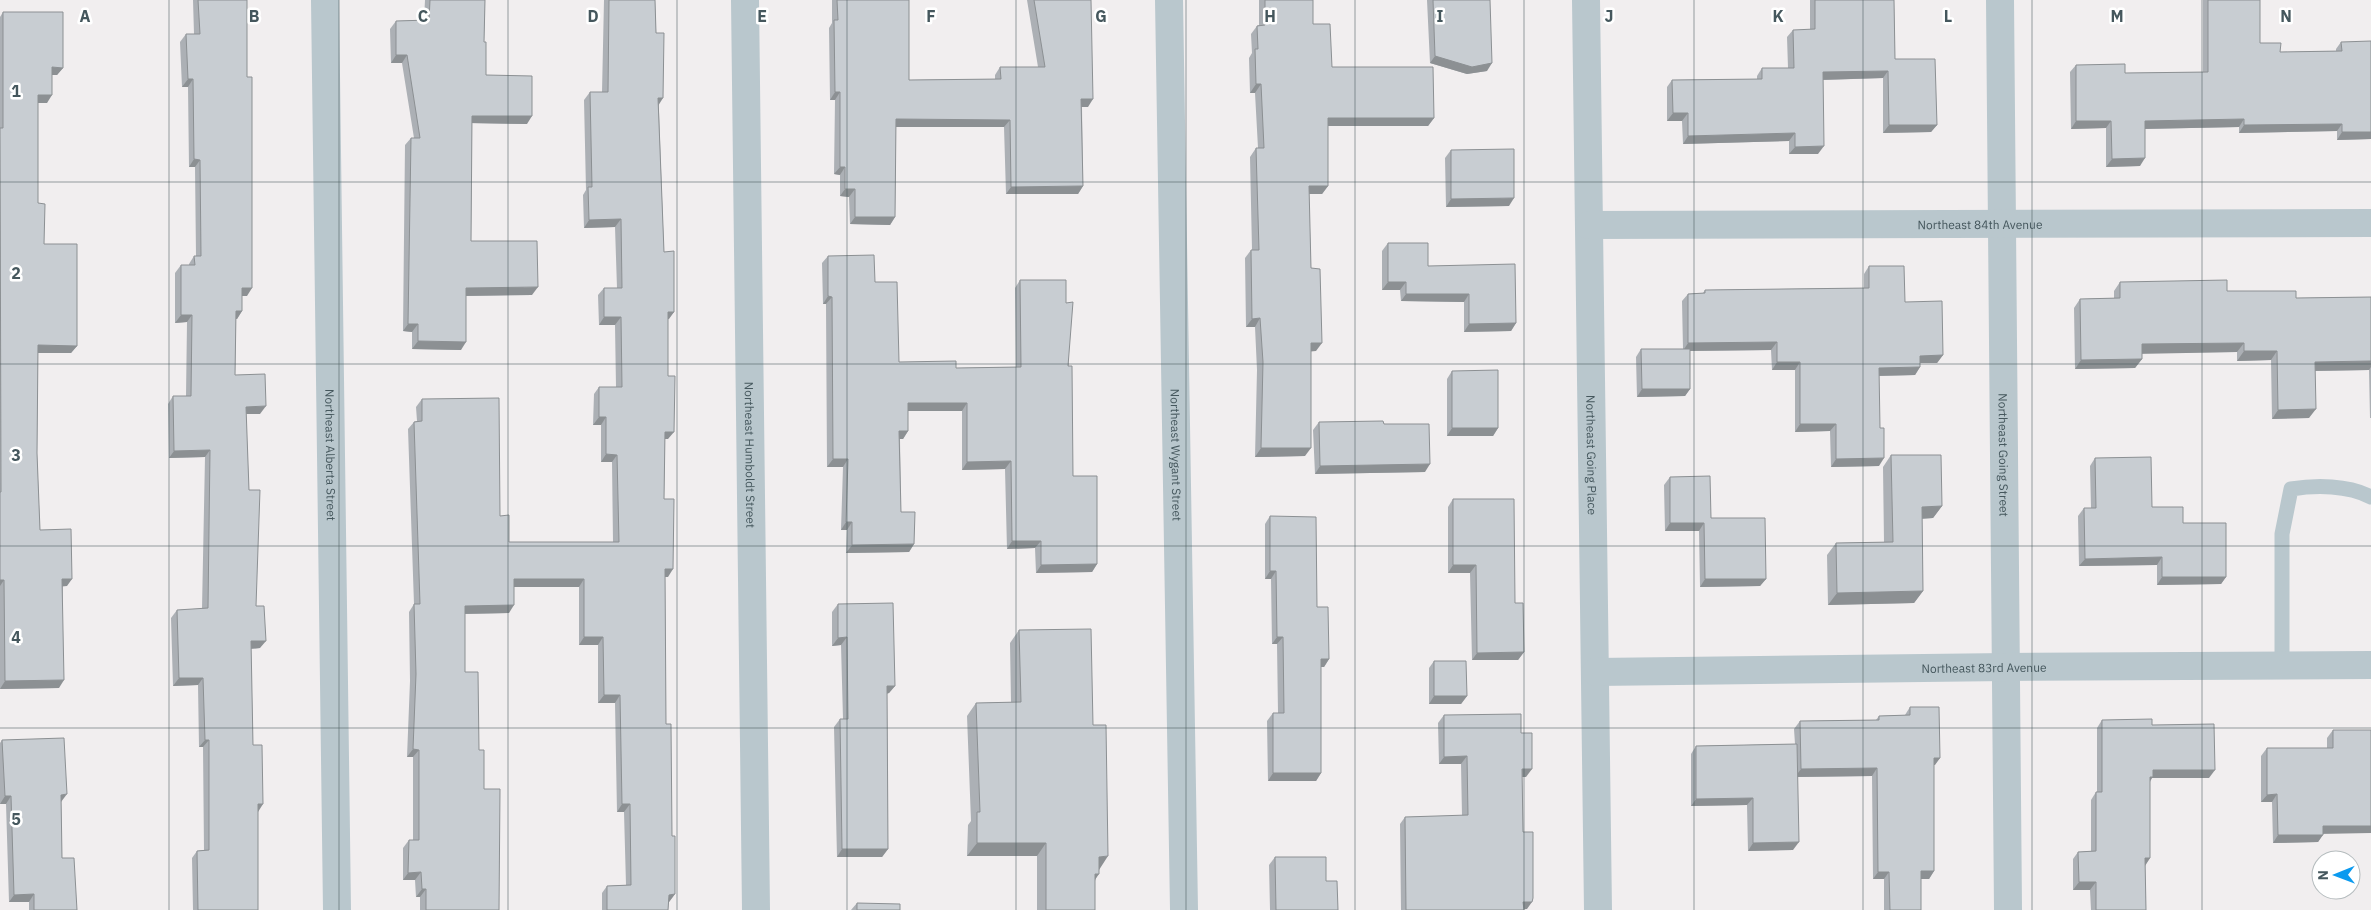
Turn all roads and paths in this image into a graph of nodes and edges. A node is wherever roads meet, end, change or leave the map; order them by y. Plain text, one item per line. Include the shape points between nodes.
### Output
1 (325, 0) edge
2 (745, 0) edge
3 (1168, 0) edge
4 (1586, 0) edge
5 (2000, 0) edge
6 (2371, 223) edge
7 (2003, 224) junction
8 (1589, 225) junction
9 (2371, 497) edge
10 (2371, 665) edge
11 (2282, 666) junction
12 (2006, 667) junction
13 (1596, 672) junction
14 (337, 910) edge
15 (756, 910) edge
16 (1184, 910) edge
17 (1598, 910) edge
18 (2008, 910) edge

1 - 14 street, Northeast Alberta Street
2 - 15 street, Northeast Humboldt Street
3 - 16 street, Northeast Wygant Street
4 - 8 street, Northeast Going Place
5 - 7 street, Northeast Going Street
6 - 7 street, Northeast 84th Avenue
7 - 8 street, Northeast 84th Avenue
7 - 12 street, Northeast Going Street
8 - 13 street, Northeast Going Place
9 - 11 lane via 2360,491 2310,486 2291,489 2282,534
10 - 11 street, Northeast 83rd Avenue
11 - 12 street, Northeast 83rd Avenue
12 - 13 street, Northeast 83rd Avenue
12 - 18 street, Northeast Going Street
13 - 17 street, Northeast Going Place

